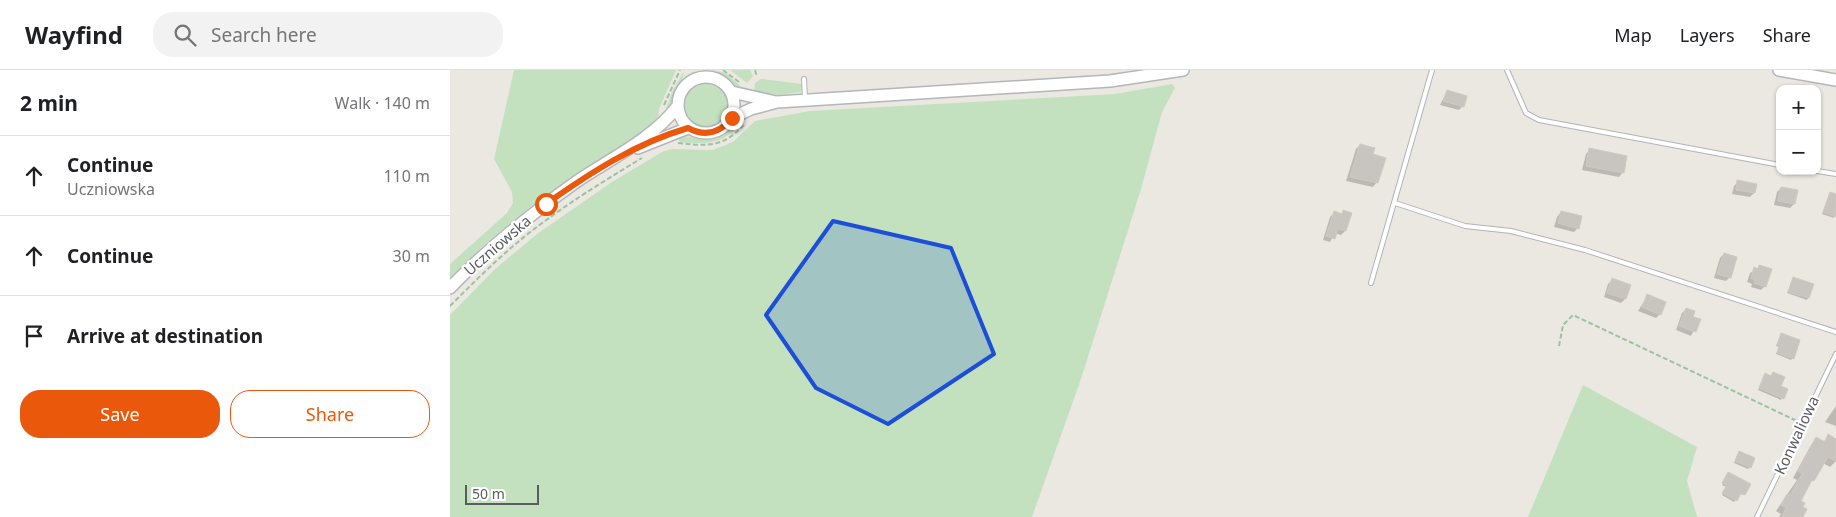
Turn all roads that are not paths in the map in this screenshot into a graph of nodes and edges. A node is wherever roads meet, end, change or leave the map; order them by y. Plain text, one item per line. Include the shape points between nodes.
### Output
1 (688, 70) edge
2 (1183, 70) edge
3 (1432, 70) edge
4 (1507, 70) edge
5 (1779, 70) edge
6 (705, 73) edge
7 (804, 79) dead end
8 (1836, 80) edge
9 (688, 83) junction
10 (732, 92) junction
11 (805, 99) junction
12 (777, 102) junction
13 (677, 107) junction
14 (732, 118) junction
15 (688, 128) junction
16 (622, 155) junction
17 (1776, 163) edge
18 (1821, 172) edge
19 (1836, 174) edge
20 (1395, 204) junction
21 (1371, 283) dead end
22 (450, 288) edge
23 (1836, 332) edge
24 (1836, 354) edge
25 (1757, 517) edge

1 - 9 main road
2 - 11 main road via 1110,81
3 - 20 lane
4 - 17 lane via 1526,112 1539,120
5 - 8 main road
6 - 9 main road
6 - 10 main road via 720,80
7 - 11 lane
9 - 13 main road
10 - 12 main road
10 - 14 main road via 735,101
11 - 12 main road
12 - 14 main road
13 - 15 main road
13 - 16 main road, Uczniowska via 665,123
14 - 15 main road via 721,129 712,132 700,133
15 - 16 main road, Uczniowska
16 - 22 main road, Uczniowska via 578,181 530,216
18 - 19 lane
20 - 21 lane
20 - 23 lane via 1464,226 1511,231 1585,250
24 - 25 lane, Konwaliowa

